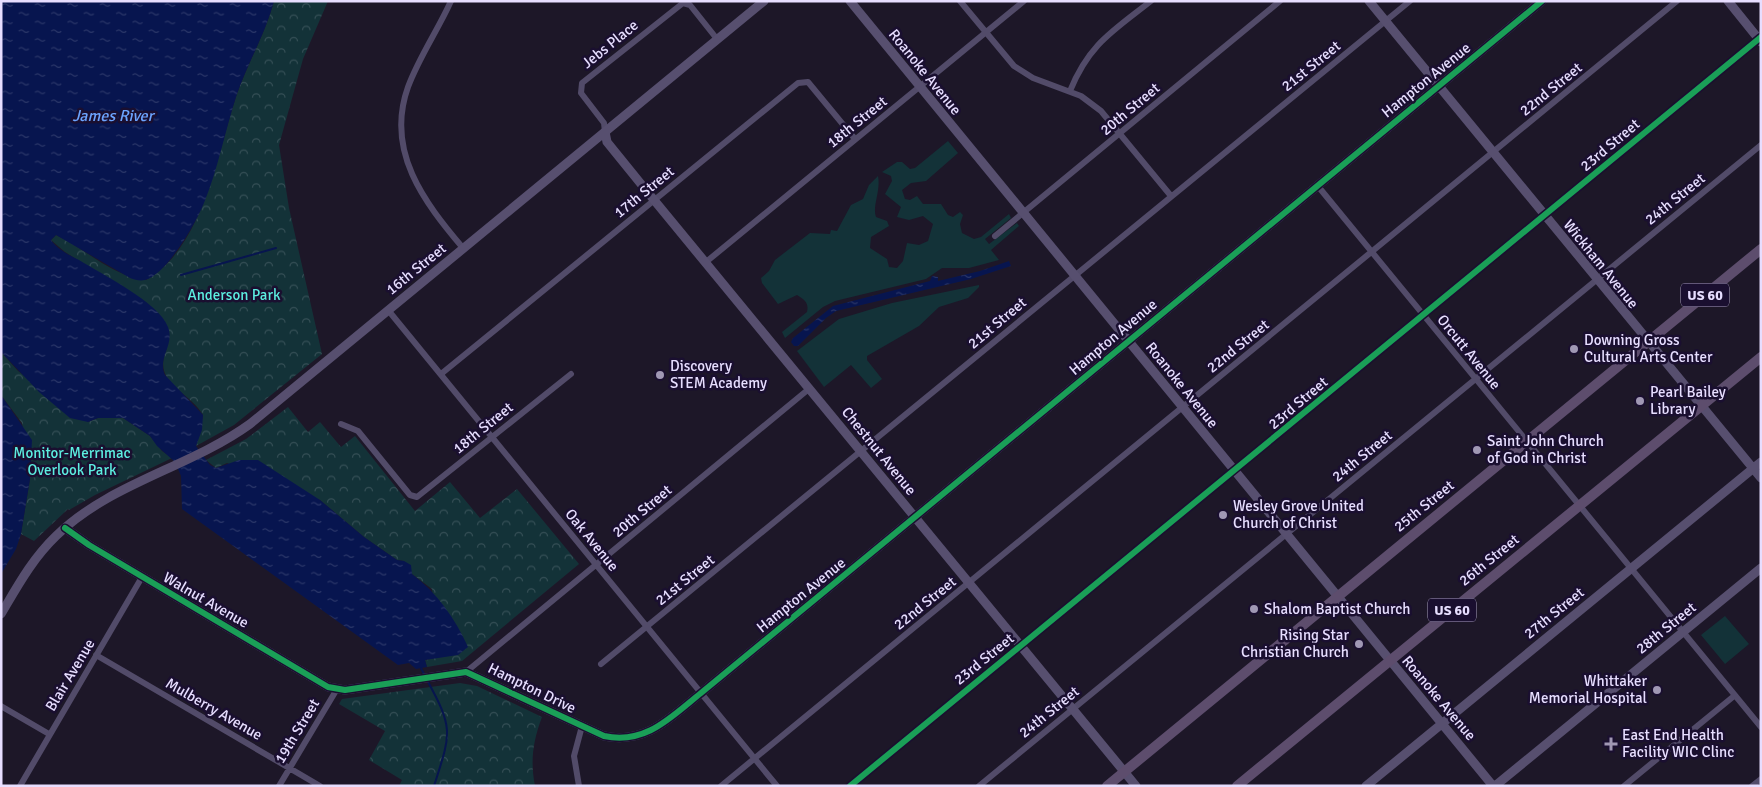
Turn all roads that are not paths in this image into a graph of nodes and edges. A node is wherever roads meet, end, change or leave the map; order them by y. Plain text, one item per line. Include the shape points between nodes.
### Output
1 (451, 1) edge
2 (764, 1) edge
3 (850, 1) edge
4 (960, 1) edge
5 (1024, 1) edge
6 (1151, 1) edge
7 (1280, 1) edge
8 (1369, 1) edge
9 (1410, 1) edge
10 (1542, 1) edge
11 (1677, 1) edge
12 (1728, 1) edge
13 (1386, 21) junction
14 (986, 32) junction
15 (717, 39) junction
16 (1760, 39) edge
17 (1439, 86) junction
18 (920, 87) junction
19 (1070, 91) junction
20 (605, 132) junction
21 (1120, 134) junction
22 (855, 139) junction
23 (1761, 145) edge
24 (1492, 152) junction
25 (1317, 186) junction
26 (1171, 196) junction
27 (654, 200) junction
28 (1023, 214) junction
29 (1544, 215) junction
30 (995, 236) dead end
31 (463, 248) junction
32 (1761, 249) edge
33 (1372, 252) junction
34 (706, 262) junction
35 (1074, 276) junction
36 (1596, 279) junction
37 (388, 310) junction
38 (1423, 315) junction
39 (1128, 341) junction
40 (1648, 341) junction
41 (1761, 357) edge
42 (441, 374) junction
43 (571, 374) dead end
44 (1475, 379) junction
45 (810, 388) junction
46 (1701, 405) junction
47 (1183, 407) junction
48 (342, 424) dead end
49 (492, 437) junction
50 (1526, 441) junction
51 (861, 452) junction
52 (1761, 462) edge
53 (1753, 468) junction
54 (1234, 471) junction
55 (1761, 478) edge
56 (1579, 506) junction
57 (915, 518) junction
58 (65, 528) junction
59 (1287, 534) junction
60 (596, 564) junction
61 (1631, 568) junction
62 (1761, 568) edge
63 (142, 577) junction
64 (969, 583) junction
65 (1338, 596) junction
66 (1, 614) edge
67 (647, 627) junction
68 (1683, 632) junction
69 (1020, 646) junction
70 (96, 655) junction
71 (1390, 660) junction
72 (601, 664) dead end
73 (466, 672) junction
74 (337, 690) junction
75 (701, 693) junction
76 (1734, 696) junction
77 (1, 706) edge
78 (1073, 709) junction
79 (1442, 723) junction
80 (582, 726) junction
81 (1761, 727) edge
82 (49, 734) junction
83 (755, 758) junction
84 (290, 768) junction
85 (1124, 771) junction
86 (1761, 779) edge
87 (20, 786) edge
88 (279, 786) edge
89 (320, 786) edge
90 (579, 786) edge
91 (721, 786) edge
92 (777, 786) edge
93 (850, 786) edge
94 (979, 786) edge
95 (1107, 786) edge
96 (1136, 786) edge
97 (1237, 786) edge
98 (1366, 786) edge
99 (1494, 786) edge
100 (1624, 786) edge
101 (1752, 786) edge

1 - 31 street via 408,88 401,130 405,160 416,184 434,213
2 - 15 street, 16th Street
3 - 18 street, Roanoke Avenue
4 - 14 street
5 - 14 street, 18th Street
6 - 19 street via 1090,53
7 - 21 street, 20th Street
8 - 13 street, Wickham Avenue
9 - 13 street, 21st Street
10 - 17 street, Hampton Avenue
11 - 24 street, 22nd Street
12 - 16 street
13 - 17 street, Wickham Avenue
13 - 26 street, 21st Street
14 - 18 street, 18th Street
14 - 19 street via 1024,73 1044,84
15 - 20 street, 16th Street
15 - 20 street, Jebs Place via 690,5 683,3 590,76 580,90 604,123
16 - 29 street, 23rd Street
17 - 24 street, Wickham Avenue
17 - 25 street, Hampton Avenue
18 - 22 street, 18th Street
18 - 28 street, Roanoke Avenue
19 - 21 street via 1101,111
20 - 27 street, Chestnut Avenue via 607,142
20 - 31 street, 16th Street
21 - 26 street
21 - 28 street, 20th Street
22 - 27 street, 17th Street via 803,79
22 - 34 street, 18th Street
23 - 36 street, 24th Street
24 - 29 street, Wickham Avenue
24 - 33 street, 22nd Street
25 - 33 street, Orcutt Avenue
25 - 39 street, Hampton Avenue
26 - 35 street, 21st Street
27 - 34 street, Chestnut Avenue
27 - 42 street, 17th Street
28 - 30 street, 20th Street
28 - 35 street, Roanoke Avenue
29 - 36 street, Wickham Avenue
29 - 38 street, 23rd Street
31 - 37 street, 16th Street
32 - 40 main road, 25th Street / US 60
33 - 38 street, Orcutt Avenue
33 - 47 street, 22nd Street
34 - 45 street, Chestnut Avenue
35 - 39 street, Roanoke Avenue
35 - 51 street, 21st Street
36 - 40 street, Wickham Avenue
36 - 44 street, 24th Street
37 - 42 street, Oak Avenue
37 - 58 street, 16th Street via 250,424 207,450 103,501
38 - 44 street, Orcutt Avenue
38 - 54 street, 23rd Street
39 - 47 street, Roanoke Avenue
39 - 57 street, Hampton Avenue
40 - 46 street, Wickham Avenue
40 - 50 main road, 25th Street / US 60
41 - 46 main road, 26th Street / US 60
42 - 49 street, Oak Avenue
43 - 49 street, 18th Street
44 - 50 street, Orcutt Avenue
44 - 59 street, 24th Street
45 - 51 street, Chestnut Avenue
45 - 60 street, 20th Street
46 - 53 street, Wickham Avenue
46 - 56 main road, 26th Street / US 60
47 - 54 street, Roanoke Avenue
47 - 64 street, 22nd Street
48 - 49 street, 18th Street via 358,431 410,495 417,497
49 - 60 street, Oak Avenue
50 - 56 street, Orcutt Avenue
50 - 65 main road, 25th Street / US 60
51 - 57 street, Chestnut Avenue
51 - 67 street, 21st Street
52 - 53 street, 27th Street
53 - 55 street, Wickham Avenue
53 - 61 street, 27th Street
54 - 59 street, Roanoke Avenue
54 - 69 street, 23rd Street
56 - 61 street, Orcutt Avenue
56 - 71 main road, 26th Street / US 60
57 - 64 street, Chestnut Avenue
57 - 75 street, Hampton Avenue
58 - 63 street, Walnut Avenue
58 - 66 street, 16th Street via 38,556
59 - 65 street, Roanoke Avenue
59 - 78 street, 24th Street
60 - 67 street, Oak Avenue
60 - 73 street, 20th Street
61 - 68 street, Orcutt Avenue
61 - 79 street, 27th Street
62 - 68 street, 28th Street
63 - 70 street, Blair Avenue
63 - 74 street, Walnut Avenue
64 - 69 street, Chestnut Avenue
64 - 83 street, 22nd Street
65 - 71 street, Roanoke Avenue
65 - 85 main road, 25th Street / US 60
67 - 72 street, 21st Street
67 - 75 street, Oak Avenue
68 - 76 street, Orcutt Avenue
68 - 99 street, 28th Street
69 - 78 street, Chestnut Avenue
69 - 93 street, 23rd Street
70 - 82 street, Blair Avenue
70 - 84 street, Mulberry Avenue
71 - 79 street, Roanoke Avenue
71 - 97 main road, 26th Street / US 60
73 - 74 street, Hampton Drive
73 - 80 street, Hampton Drive
74 - 84 street, 19th Street
75 - 80 street, Hampton Drive via 659,727 640,736 612,737
75 - 83 street, Oak Avenue
76 - 81 street, Orcutt Avenue
76 - 100 street
77 - 82 street
78 - 85 street, Chestnut Avenue
78 - 94 street, 24th Street
79 - 98 street, 27th Street
79 - 99 street, Roanoke Avenue
80 - 90 street via 574,756
82 - 87 street, Blair Avenue
83 - 91 street, 22nd Street
83 - 92 street, Oak Avenue
84 - 88 street, 19th Street
84 - 89 street, Mulberry Avenue
85 - 95 main road, 25th Street / US 60
85 - 96 street, Chestnut Avenue
86 - 101 street

